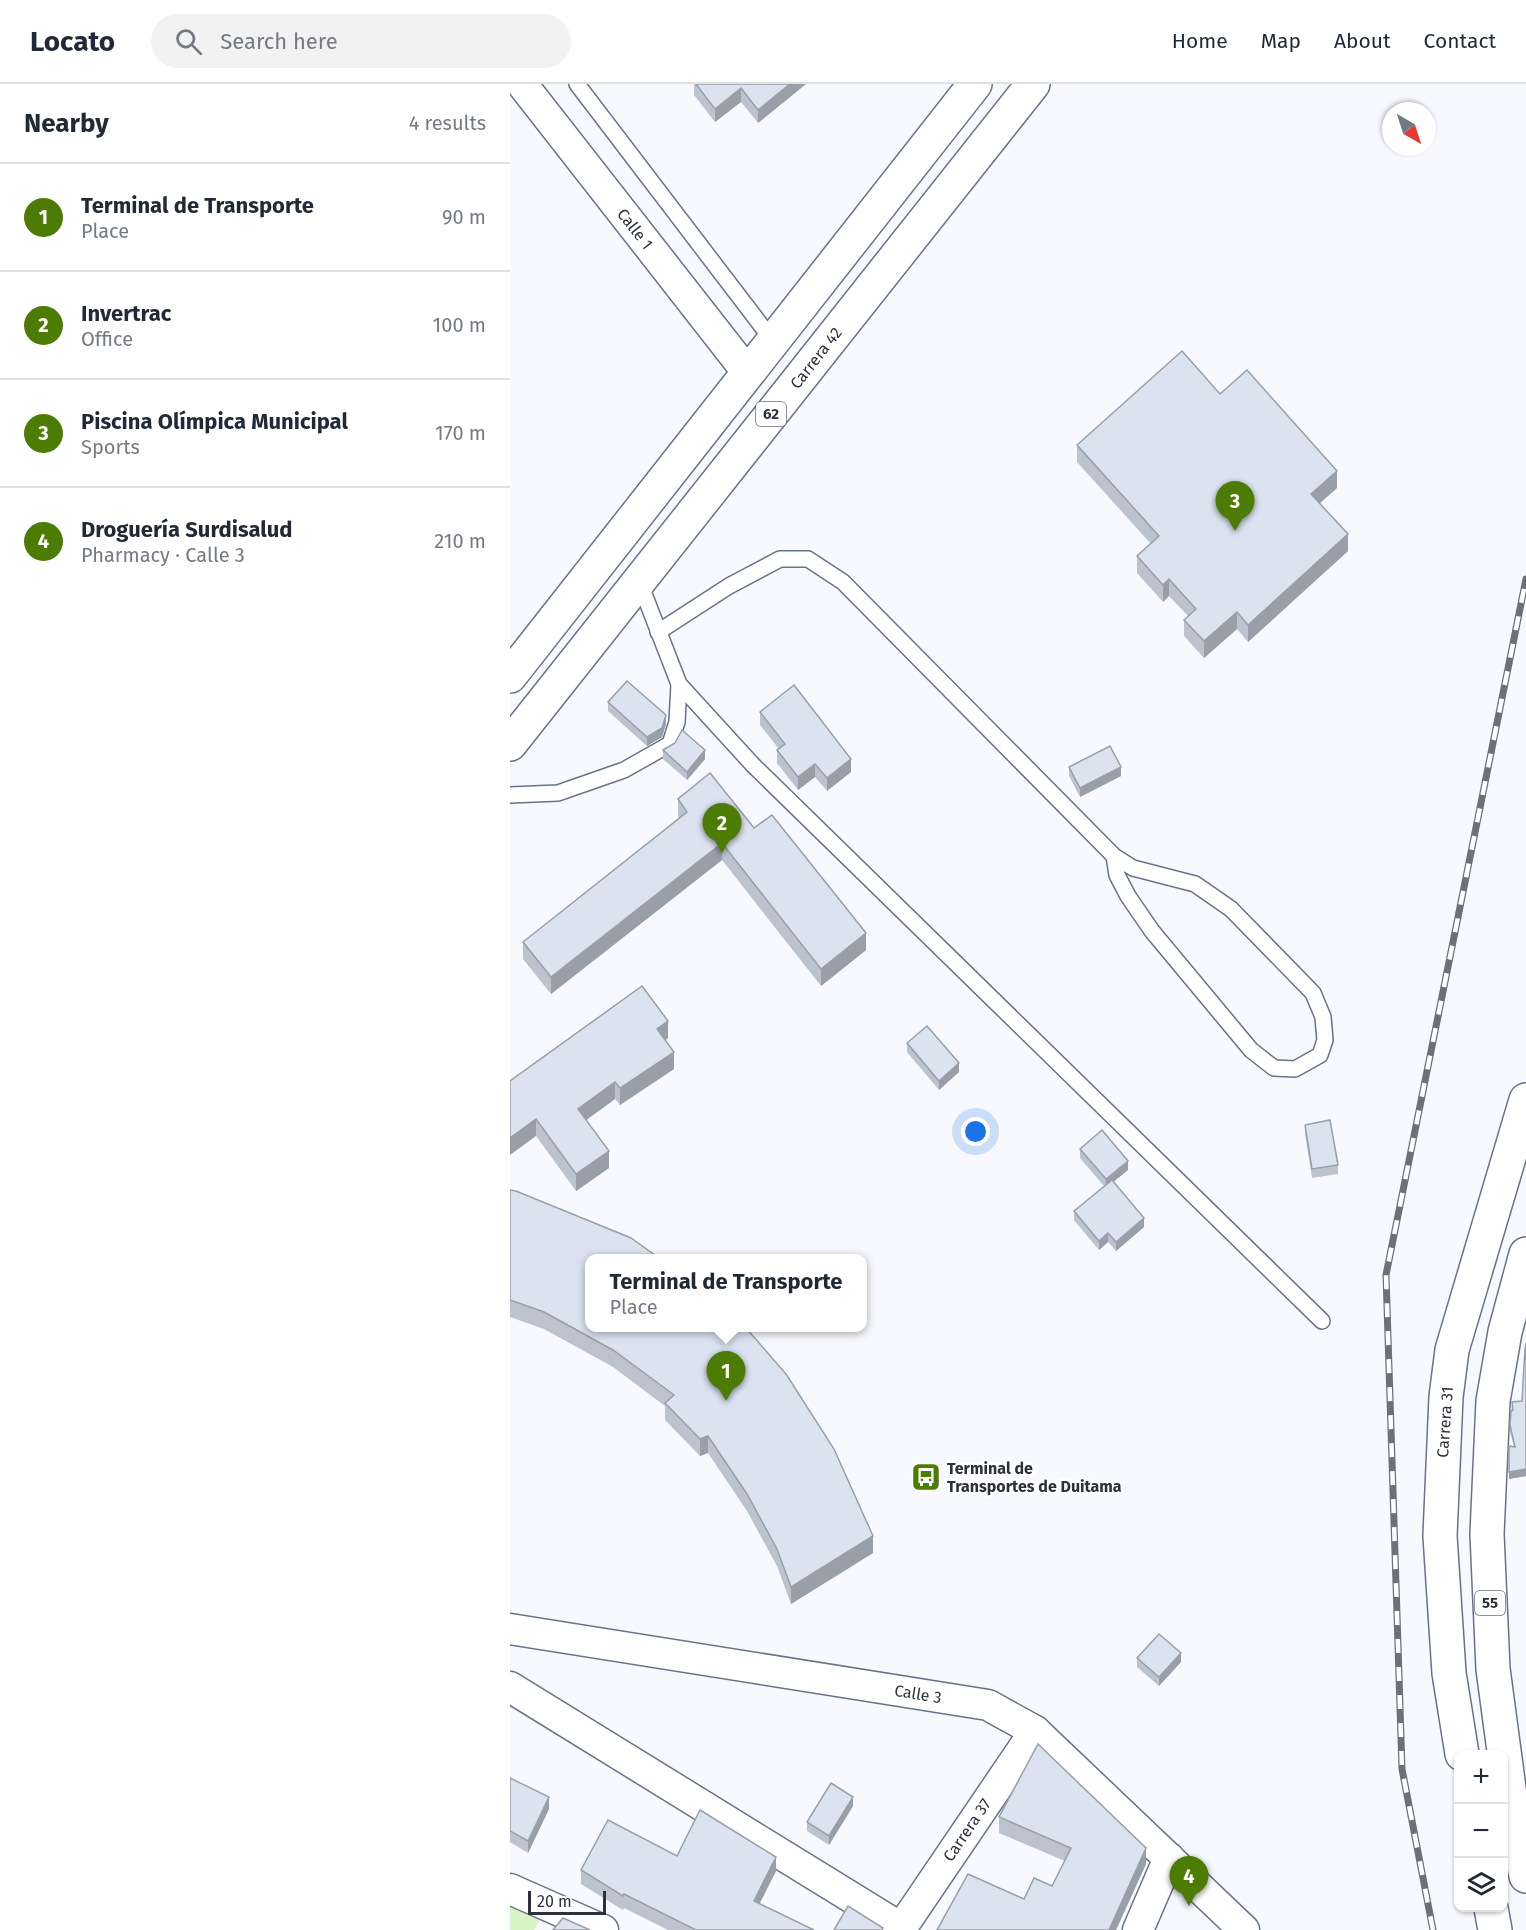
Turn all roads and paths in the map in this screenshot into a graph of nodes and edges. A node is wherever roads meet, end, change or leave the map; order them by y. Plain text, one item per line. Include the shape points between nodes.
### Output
1 (522, 84) edge
2 (577, 84) edge
3 (975, 84) edge
4 (1033, 84) edge
5 (772, 341) junction
6 (748, 373) junction
7 (639, 581) junction
8 (658, 632) junction
9 (510, 676) edge
10 (679, 684) junction
11 (510, 744) edge
12 (510, 795) edge
13 (1114, 856) junction
14 (1526, 1100) edge
15 (1526, 1254) edge
16 (1322, 1321) dead end
17 (510, 1629) edge
18 (510, 1687) edge
19 (1035, 1731) junction
20 (1461, 1750) edge
21 (1169, 1858) junction
22 (1526, 1876) edge
23 (510, 1889) edge
24 (1492, 1912) edge
25 (900, 1929) edge
26 (603, 1930) edge
27 (1138, 1930) edge
28 (1244, 1930) edge
29 (1495, 1930) edge

1 - 6 street, Calle 1
2 - 5 lane
3 - 5 highway, 62
4 - 7 highway, Carrera 42 / 62
5 - 6 highway, 62
6 - 9 highway, 62
7 - 8 lane
7 - 11 highway, Carrera 42 / 62
8 - 10 lane
8 - 13 lane via 729,586 780,559 808,559 843,582
10 - 12 lane via 677,722 670,744 624,770 558,793
10 - 16 lane via 753,765
13 - 13 lane via 1133,868 1195,884 1231,909 1313,993 1323,1017 1325,1040 1320,1055 1295,1069 1274,1068 1251,1050 1152,931 1117,875
14 - 20 highway, Carrera 31 via 1452,1350 1446,1397 1440,1536 1449,1673
15 - 22 highway, 55 via 1505,1332 1493,1401 1487,1534 1493,1669 1511,1803
17 - 19 street, Calle 3 via 988,1705
18 - 25 street
19 - 21 street, Calle 3
19 - 25 street, Carrera 37
21 - 27 street
21 - 28 street, Calle 3
23 - 26 street
24 - 29 highway

